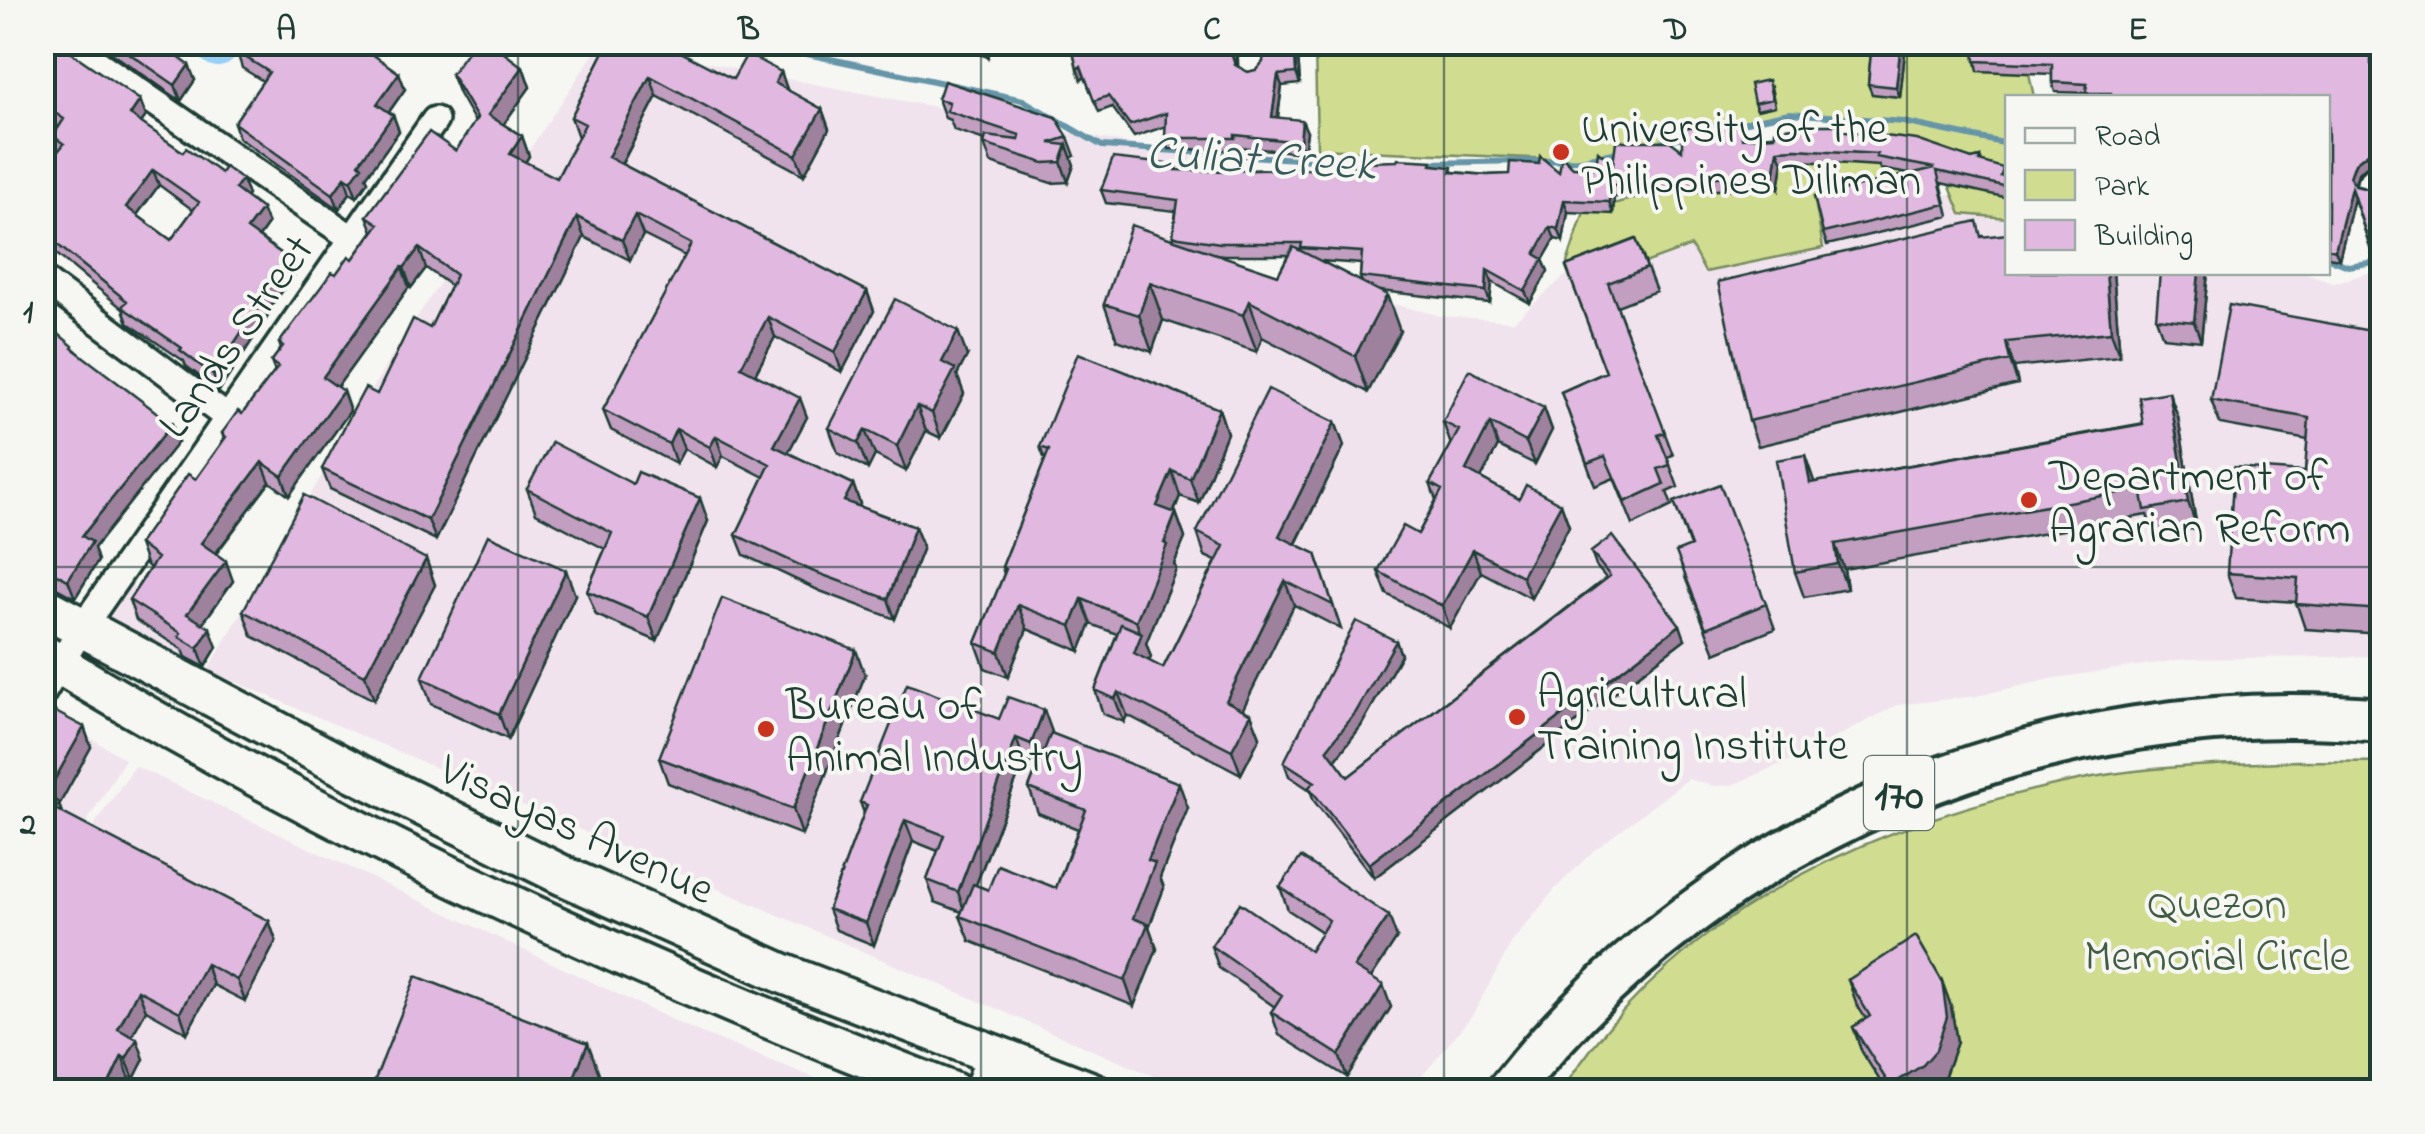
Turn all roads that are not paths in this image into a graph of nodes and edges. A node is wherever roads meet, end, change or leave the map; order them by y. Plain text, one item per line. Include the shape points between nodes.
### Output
1 (66, 42) edge
2 (435, 120) dead end
3 (353, 239) junction
4 (42, 279) edge
5 (228, 418) junction
6 (42, 606) edge
7 (60, 658) edge
8 (2382, 720) edge
9 (964, 1044) junction
10 (992, 1075) edge
11 (949, 1090) edge
12 (1508, 1091) edge
13 (1092, 1092) edge

1 - 3 street
2 - 3 street, Lands Street
3 - 5 street, Lands Street
4 - 5 street
5 - 7 street, Lands Street
6 - 7 main road, Visayas Avenue
7 - 9 main road, Visayas Avenue via 380,785 784,974
7 - 11 main road, Visayas Avenue via 320,808 470,885 734,1005
8 - 12 main road, 170 via 2283,714 2157,723 2024,750 1896,794 1769,860 1686,917 1599,991
9 - 10 main road, Visayas Avenue
9 - 11 main road via 964,1064
10 - 13 main road, Visayas Avenue

